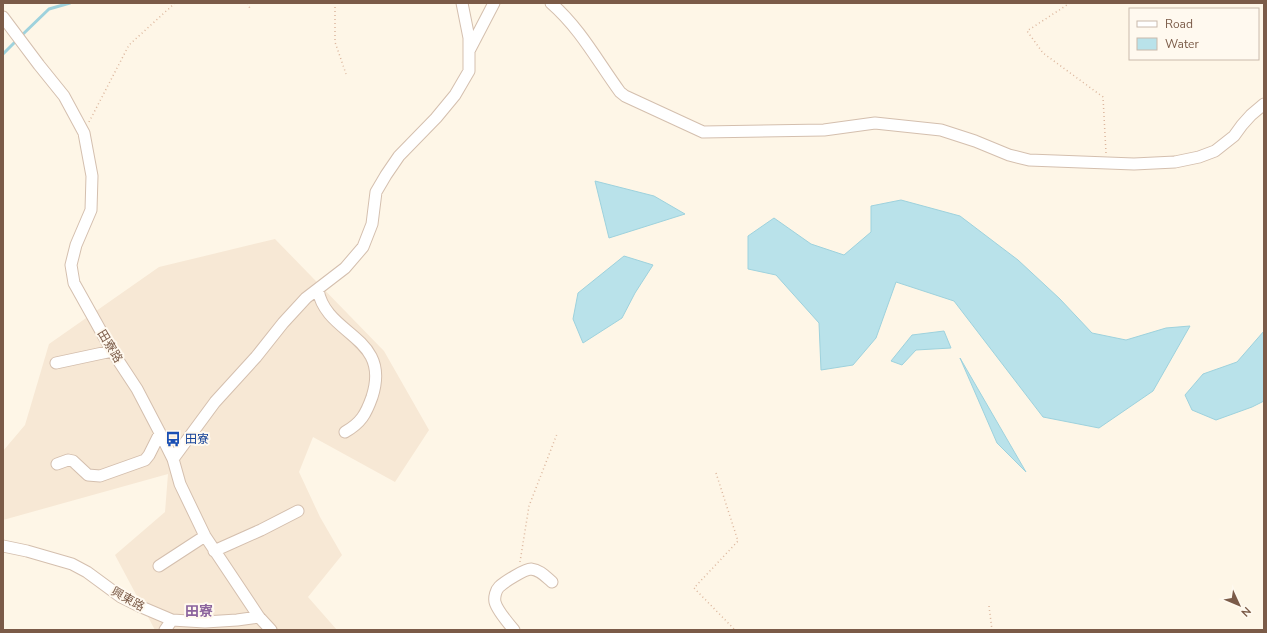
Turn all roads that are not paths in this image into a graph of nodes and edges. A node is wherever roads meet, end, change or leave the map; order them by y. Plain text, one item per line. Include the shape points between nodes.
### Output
1 (462, 3) edge
2 (494, 3) edge
3 (552, 3) edge
4 (3, 17) edge
5 (468, 53) junction
6 (1264, 104) edge
7 (318, 290) junction
8 (112, 351) junction
9 (56, 363) dead end
10 (345, 432) dead end
11 (160, 433) junction
12 (173, 459) junction
13 (56, 464) dead end
14 (298, 511) dead end
15 (205, 536) junction
16 (3, 546) edge
17 (214, 551) junction
18 (159, 566) dead end
19 (552, 582) dead end
20 (260, 617) junction
21 (172, 620) junction
22 (165, 630) edge
23 (271, 630) edge
24 (514, 630) edge

1 - 5 street via 469,38
2 - 5 street
3 - 6 street via 591,48 620,92 703,132 824,130 875,123 941,130 1029,160 1134,164 1174,162 1215,151 1234,136
4 - 8 street, 田寮路 via 64,96 84,133 92,176 91,210 76,245 71,265 74,283
5 - 7 street via 468,71 455,95 399,156 376,192 372,224 363,246 345,268
7 - 10 street via 319,298 325,307 372,357 376,373 376,385 368,409 357,425
7 - 12 street via 306,298 283,323 215,402
8 - 9 street
8 - 11 street, 田寮路 via 137,389
11 - 12 street, 田寮路
11 - 13 street via 145,460 100,476 88,475 73,461
12 - 15 street, 田寮路 via 180,484
14 - 17 street
15 - 17 street, 田寮路
15 - 18 street
16 - 21 street, 興東路 via 72,564 121,597
17 - 20 street, 田寮路
19 - 24 street via 540,571 530,569 499,587 495,601
20 - 21 street, 興東路 via 205,622
20 - 23 street, 田寮路
21 - 22 street

